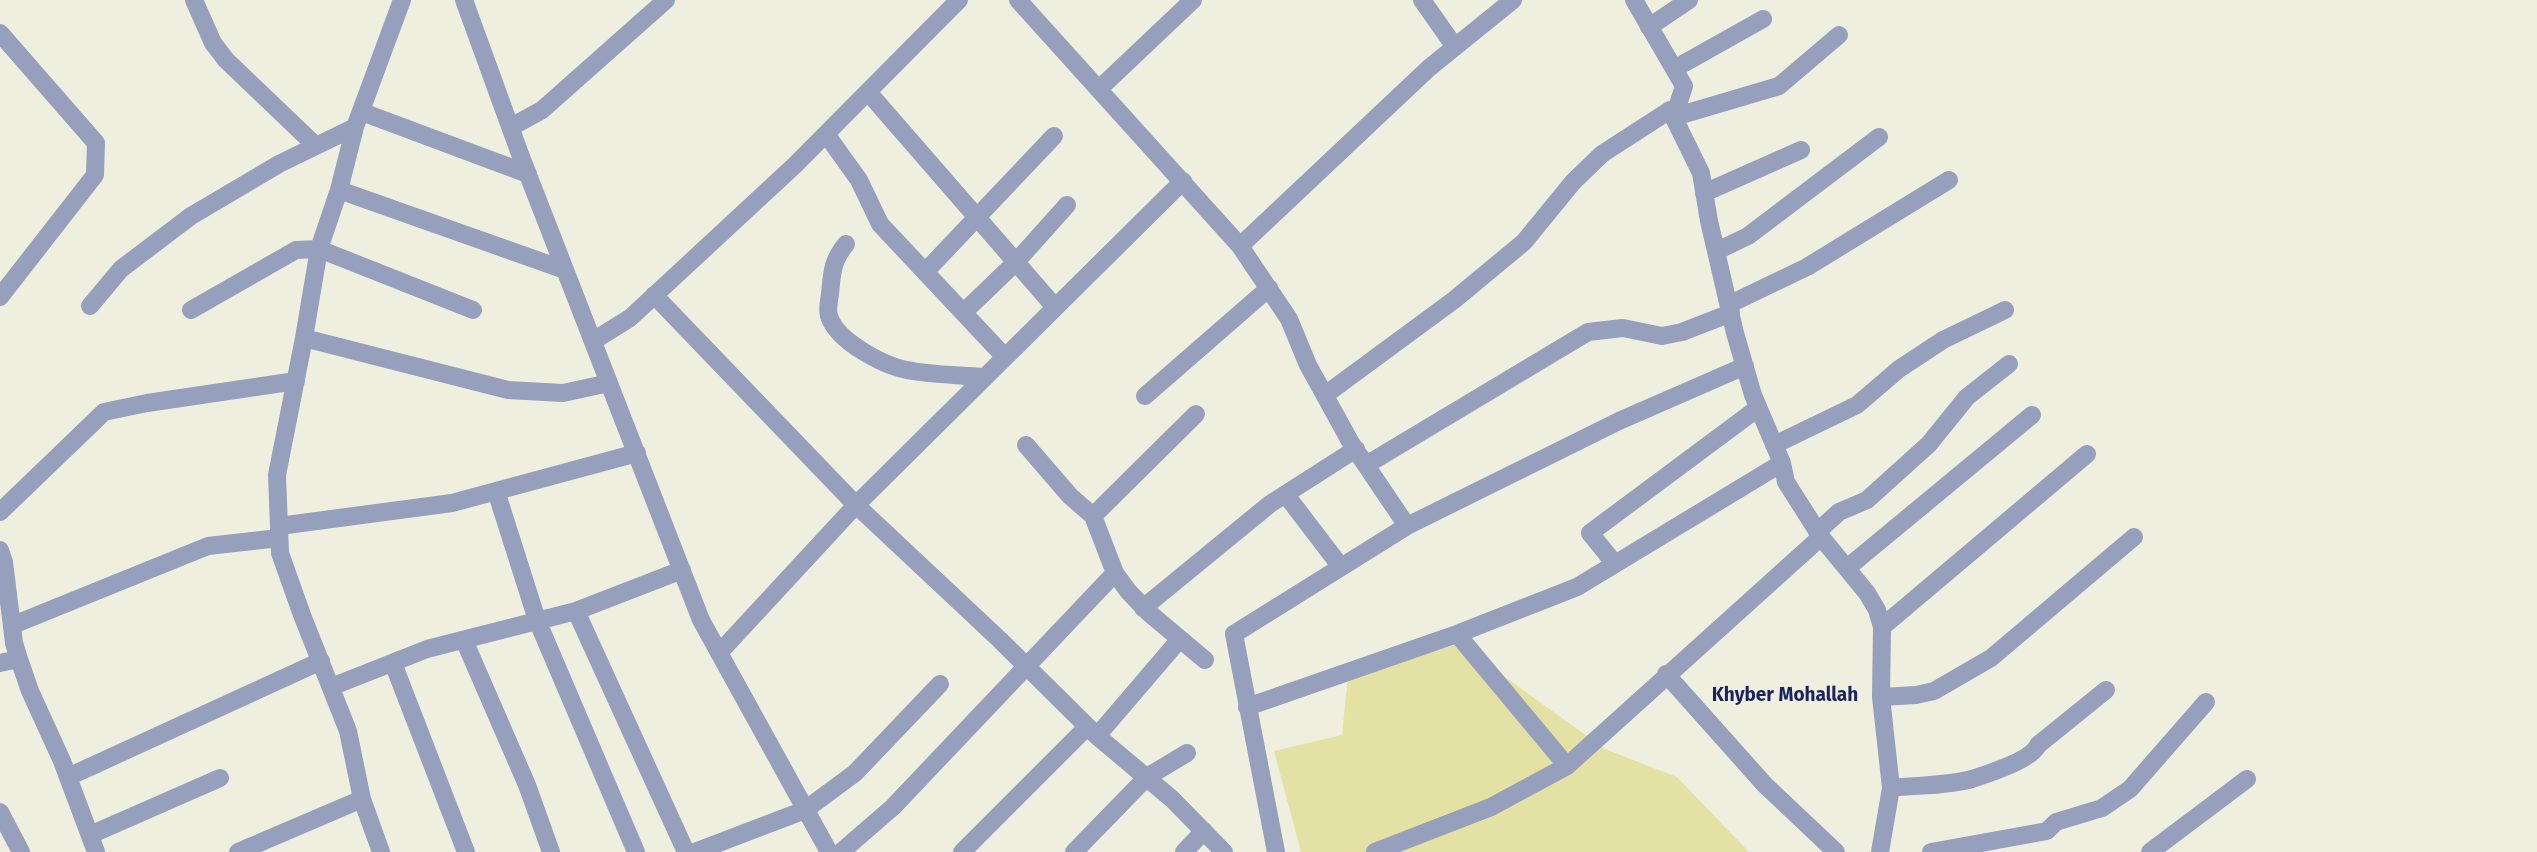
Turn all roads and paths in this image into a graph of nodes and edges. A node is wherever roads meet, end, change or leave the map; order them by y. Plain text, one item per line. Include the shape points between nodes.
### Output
1 (194, 0) edge
2 (401, 0) edge
3 (464, 0) edge
4 (666, 0) edge
5 (960, 0) edge
6 (1018, 0) edge
7 (1193, 0) edge
8 (1513, 0) edge
9 (1634, 0) edge
10 (1689, 0) edge
11 (1425, 1) edge
12 (1763, 19) dead end
13 (1649, 27) junction
14 (0, 33) edge
15 (1839, 35) dead end
16 (1455, 47) junction
17 (1674, 69) junction
18 (1099, 89) junction
19 (868, 92) junction
20 (1674, 117) junction
21 (358, 119) junction
22 (511, 127) junction
23 (826, 134) junction
24 (1054, 136) dead end
25 (1879, 138) dead end
26 (316, 146) junction
27 (1801, 150) dead end
28 (528, 174) junction
29 (1950, 180) dead end
30 (1183, 181) junction
31 (339, 190) junction
32 (1704, 192) junction
33 (1067, 205) dead end
34 (977, 217) junction
35 (846, 244) dead end
36 (1240, 246) junction
37 (319, 249) junction
38 (1717, 251) junction
39 (1016, 262) junction
40 (565, 270) junction
41 (926, 271) junction
42 (1269, 288) junction
43 (654, 295) junction
44 (0, 297) edge
45 (90, 306) dead end
46 (1054, 306) junction
47 (1730, 309) junction
48 (191, 310) dead end
49 (472, 310) dead end
50 (2004, 310) dead end
51 (964, 312) junction
52 (304, 338) junction
53 (593, 341) junction
54 (1004, 356) junction
55 (2009, 364) dead end
56 (1745, 366) junction
57 (983, 377) junction
58 (296, 381) junction
59 (610, 383) junction
60 (1325, 395) junction
61 (1145, 396) dead end
62 (1758, 408) junction
63 (1196, 414) dead end
64 (2032, 415) dead end
65 (1026, 445) dead end
66 (1774, 445) junction
67 (637, 453) junction
68 (2087, 454) dead end
69 (1361, 457) junction
70 (1782, 463) junction
71 (496, 491) junction
72 (1286, 495) junction
73 (856, 505) junction
74 (0, 512) edge
75 (1093, 516) junction
76 (1407, 526) junction
77 (279, 532) junction
78 (1819, 534) junction
79 (2134, 537) dead end
80 (0, 550) edge
81 (1615, 564) junction
82 (1341, 568) junction
83 (1847, 568) junction
84 (682, 570) junction
85 (1115, 573) junction
86 (1143, 608) junction
87 (576, 611) junction
88 (537, 620) junction
89 (13, 625) junction
90 (1882, 627) junction
91 (1457, 634) junction
92 (1180, 639) junction
93 (464, 640) junction
94 (719, 653) junction
95 (19, 659) junction
96 (1205, 660) dead end
97 (321, 661) junction
98 (0, 663) edge
99 (393, 663) junction
100 (1025, 665) junction
101 (1666, 674) junction
102 (940, 684) dead end
103 (331, 687) junction
104 (2106, 690) dead end
105 (1881, 697) junction
106 (2206, 702) dead end
107 (1247, 707) junction
108 (1092, 731) junction
109 (1187, 753) dead end
110 (1567, 766) junction
111 (68, 777) junction
112 (1147, 777) junction
113 (220, 778) dead end
114 (2247, 779) dead end
115 (1891, 788) junction
116 (362, 799) junction
117 (805, 810) junction
118 (0, 813) edge
119 (1204, 831) junction
120 (93, 844) edge
121 (21, 852) edge
122 (238, 852) edge
123 (381, 852) edge
124 (466, 852) edge
125 (551, 852) edge
126 (636, 852) edge
127 (686, 852) edge
128 (695, 852) edge
129 (829, 852) edge
130 (841, 852) edge
131 (962, 852) edge
132 (1074, 852) edge
133 (1184, 852) edge
134 (1224, 852) edge
135 (1276, 852) edge
136 (1375, 852) edge
137 (1836, 852) edge
138 (1880, 852) edge
139 (1931, 852) edge
140 (2150, 852) edge

1 - 26 street via 226,60
2 - 21 street
3 - 22 street
4 - 22 street via 542,110
5 - 19 street
6 - 18 street
7 - 18 street
8 - 16 street
9 - 13 street
10 - 13 street
11 - 16 street
12 - 17 street
13 - 17 street
14 - 44 street via 96,143 95,176
15 - 20 street via 1779,86
16 - 36 street
17 - 20 street via 1684,86
18 - 30 street
19 - 23 street
19 - 34 street
20 - 32 street via 1701,173
20 - 60 street via 1670,110 1602,154 1573,181 1524,242
21 - 26 street
21 - 28 street
21 - 31 street
22 - 28 street
23 - 41 street via 859,180 880,224
23 - 43 street
24 - 34 street
25 - 38 street via 1748,236
26 - 45 street via 191,216 121,269
27 - 32 street
28 - 40 street
29 - 47 street
30 - 36 street
30 - 46 street
31 - 37 street
31 - 40 street
32 - 38 street
33 - 39 street
34 - 39 street
34 - 41 street
35 - 57 street via 835,258 828,314 847,339 897,368
36 - 42 street
37 - 48 street via 296,250
37 - 49 street
37 - 52 street
38 - 47 street
39 - 46 street
39 - 51 street
40 - 53 street
41 - 51 street
42 - 60 street via 1289,318
42 - 61 street
43 - 53 street via 630,318
43 - 73 street
46 - 54 street
47 - 56 street
47 - 69 street via 1682,332 1662,336 1623,328 1588,332
50 - 66 street via 1943,340 1857,405
51 - 54 street
52 - 58 street
52 - 59 street via 508,390 563,393
53 - 59 street
54 - 57 street
55 - 78 street via 1967,397 1929,444 1867,500 1839,512
56 - 62 street
56 - 76 street via 1619,421
57 - 73 street
58 - 74 street via 104,412
58 - 77 street via 277,475
59 - 67 street
60 - 69 street
62 - 66 street
62 - 81 street via 1590,533
63 - 75 street
64 - 83 street
65 - 75 street via 1069,496
66 - 70 street
67 - 71 street
67 - 84 street
68 - 90 street
69 - 72 street
69 - 76 street
70 - 78 street via 1786,482
70 - 81 street
71 - 77 street via 452,503
71 - 88 street
72 - 82 street
72 - 86 street
73 - 94 street
73 - 100 street
75 - 85 street
76 - 82 street
77 - 89 street via 208,546
77 - 97 street via 281,553
78 - 83 street
78 - 101 street
79 - 105 street via 1992,658 1934,691
80 - 89 street
81 - 91 street via 1577,587
82 - 107 street via 1234,634
83 - 90 street via 1867,593
84 - 87 street
84 - 94 street
85 - 86 street
85 - 100 street
86 - 92 street
87 - 88 street
87 - 127 street
88 - 93 street
88 - 126 street
89 - 95 street
90 - 105 street
91 - 107 street
91 - 110 street
92 - 96 street
92 - 108 street
93 - 99 street
93 - 125 street
94 - 117 street
95 - 98 street
95 - 111 street
97 - 103 street
97 - 111 street
99 - 103 street
99 - 124 street
100 - 108 street
100 - 130 street via 893,807
101 - 110 street
101 - 137 street via 1765,785
102 - 117 street via 855,773
103 - 116 street via 348,731
104 - 115 street via 2017,762 1970,779
105 - 115 street
106 - 139 street via 2130,789 2102,808 2056,822 2047,831
107 - 135 street
108 - 112 street
108 - 131 street
109 - 112 street
110 - 136 street via 1490,807
111 - 120 street
112 - 119 street
112 - 132 street
113 - 120 street
114 - 140 street
115 - 138 street
116 - 122 street
116 - 123 street
117 - 128 street
117 - 129 street
118 - 121 street
119 - 133 street
119 - 134 street

